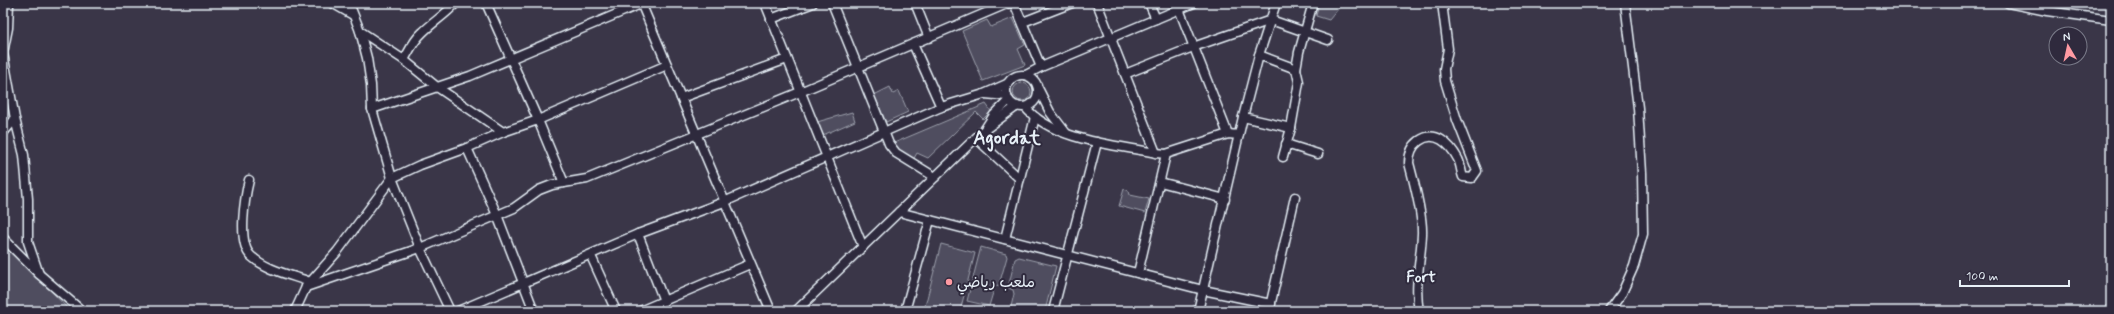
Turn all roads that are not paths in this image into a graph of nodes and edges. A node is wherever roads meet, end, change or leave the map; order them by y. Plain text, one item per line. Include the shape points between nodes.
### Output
1 (9, 3) edge
2 (332, 3) edge
3 (349, 3) edge
4 (456, 3) edge
5 (486, 3) edge
6 (642, 3) edge
7 (764, 3) edge
8 (813, 3) edge
9 (832, 3) edge
10 (915, 3) edge
11 (1009, 3) edge
12 (1014, 3) edge
13 (1072, 3) edge
14 (1097, 3) edge
15 (1149, 3) edge
16 (1194, 3) edge
17 (1276, 3) edge
18 (1313, 3) edge
19 (1442, 3) edge
20 (1625, 3) edge
21 (2008, 3) edge
22 (1179, 9) junction
23 (353, 15) junction
24 (771, 19) junction
25 (1156, 19) junction
26 (1271, 20) junction
27 (2111, 20) edge
28 (1023, 22) junction
29 (360, 31) junction
30 (1305, 32) junction
31 (929, 38) junction
32 (1110, 38) junction
33 (1328, 40) dead end
34 (913, 44) junction
35 (1193, 46) junction
36 (1259, 55) junction
37 (511, 59) junction
38 (787, 59) junction
39 (404, 60) junction
40 (667, 64) junction
41 (1041, 67) junction
42 (859, 68) junction
43 (1296, 69) junction
44 (1125, 74) junction
45 (1026, 75) junction
46 (1009, 83) junction
47 (437, 87) junction
48 (1039, 90) junction
49 (800, 92) junction
50 (984, 94) junction
51 (681, 98) junction
52 (1008, 98) junction
53 (941, 107) junction
54 (1021, 107) junction
55 (372, 109) junction
56 (1035, 117) junction
57 (1242, 117) junction
58 (15, 118) junction
59 (538, 120) junction
60 (1291, 128) junction
61 (983, 131) junction
62 (503, 132) junction
63 (884, 132) junction
64 (3, 133) edge
65 (696, 134) junction
66 (1067, 134) junction
67 (1228, 134) junction
68 (1239, 135) junction
69 (976, 138) junction
70 (1097, 142) junction
71 (1286, 144) junction
72 (467, 148) junction
73 (1156, 153) junction
74 (1166, 154) junction
75 (1318, 154) dead end
76 (826, 157) junction
77 (1283, 157) dead end
78 (935, 177) junction
79 (392, 178) junction
80 (1020, 179) junction
81 (249, 180) dead end
82 (564, 182) junction
83 (1160, 182) junction
84 (1295, 197) dead end
85 (1225, 199) junction
86 (724, 202) junction
87 (899, 212) junction
88 (497, 216) junction
89 (930, 220) junction
90 (638, 234) junction
91 (3, 238) edge
92 (1005, 239) junction
93 (863, 247) junction
94 (420, 248) junction
95 (1068, 255) junction
96 (591, 256) junction
97 (750, 264) junction
98 (1138, 273) junction
99 (39, 274) junction
100 (523, 283) junction
101 (308, 285) junction
102 (1203, 290) junction
103 (664, 301) junction
104 (1270, 308) edge
105 (82, 311) edge
106 (295, 311) edge
107 (450, 311) edge
108 (458, 311) edge
109 (534, 311) edge
110 (616, 311) edge
111 (640, 311) edge
112 (771, 311) edge
113 (796, 311) edge
114 (905, 311) edge
115 (1053, 311) edge
116 (1198, 311) edge
117 (1419, 311) edge
118 (1609, 311) edge

1 - 58 street via 3,53
2 - 23 street
3 - 23 street
4 - 39 street via 443,17 420,34
5 - 37 street
6 - 37 street
6 - 40 street
7 - 24 street
8 - 24 street
9 - 42 street
10 - 31 street
11 - 31 street
12 - 28 street
13 - 28 street
14 - 32 street
15 - 25 street
16 - 22 street
17 - 26 street
18 - 30 street
19 - 117 street via 1448,49 1444,69 1445,81 1477,171 1472,178 1464,177 1458,160 1439,137 1424,137 1412,147 1409,163 1422,232 1416,299
20 - 118 street via 1638,108 1643,234 1634,266 1622,293
21 - 27 street
22 - 25 street
22 - 35 street
23 - 29 street
24 - 38 street
25 - 32 street
26 - 30 street
26 - 35 street
26 - 36 street
28 - 41 street
29 - 39 street
29 - 55 street via 371,85
30 - 33 street
30 - 43 street
31 - 34 street
32 - 41 street
32 - 44 street
34 - 42 street
34 - 53 street
35 - 44 street
35 - 67 street
36 - 43 street
36 - 57 street
37 - 47 street
37 - 59 street
38 - 49 street
38 - 51 street
39 - 47 street
40 - 51 street
40 - 59 street
41 - 45 street
42 - 49 street
42 - 63 street
43 - 60 street via 1299,82
44 - 73 street
45 - 46 street via 1016,76
45 - 48 street via 1035,80
46 - 50 street
46 - 52 street
47 - 55 street
47 - 62 street
48 - 54 street via 1032,104
48 - 66 street via 1050,112
49 - 65 street
49 - 76 street
50 - 52 street
50 - 53 street
51 - 65 street
52 - 54 street
52 - 61 street
53 - 63 street
54 - 56 street
54 - 61 street
55 - 79 street
56 - 66 street via 1045,125
56 - 80 street
57 - 60 street
57 - 68 street
58 - 64 street
58 - 99 street via 24,154 28,242
59 - 62 street
59 - 82 street
60 - 71 street
61 - 69 street
62 - 72 street
63 - 76 street
63 - 78 street via 896,153
65 - 82 street via 587,179
65 - 86 street
66 - 70 street
67 - 68 street
67 - 74 street
68 - 85 street
69 - 78 street
69 - 80 street
70 - 73 street
70 - 95 street
71 - 75 street
71 - 77 street
72 - 79 street
72 - 88 street
73 - 74 street
74 - 83 street
76 - 86 street
76 - 93 street
78 - 87 street
79 - 94 street
79 - 101 street via 337,252
80 - 92 street
81 - 101 street via 244,202 243,227 247,250 250,255 273,269
82 - 88 street via 535,191 514,208
83 - 85 street
83 - 98 street
84 - 104 street
85 - 102 street
86 - 90 street
86 - 97 street
87 - 89 street
87 - 93 street
88 - 94 street
88 - 100 street
89 - 92 street
89 - 114 street
90 - 96 street
90 - 103 street
91 - 99 street
92 - 95 street
93 - 113 street
94 - 101 street
94 - 107 street
95 - 98 street
95 - 115 street
96 - 100 street
96 - 110 street
97 - 103 street
97 - 112 street
98 - 102 street
99 - 105 street
100 - 108 street
100 - 109 street
101 - 106 street
102 - 104 street
102 - 116 street
103 - 111 street

